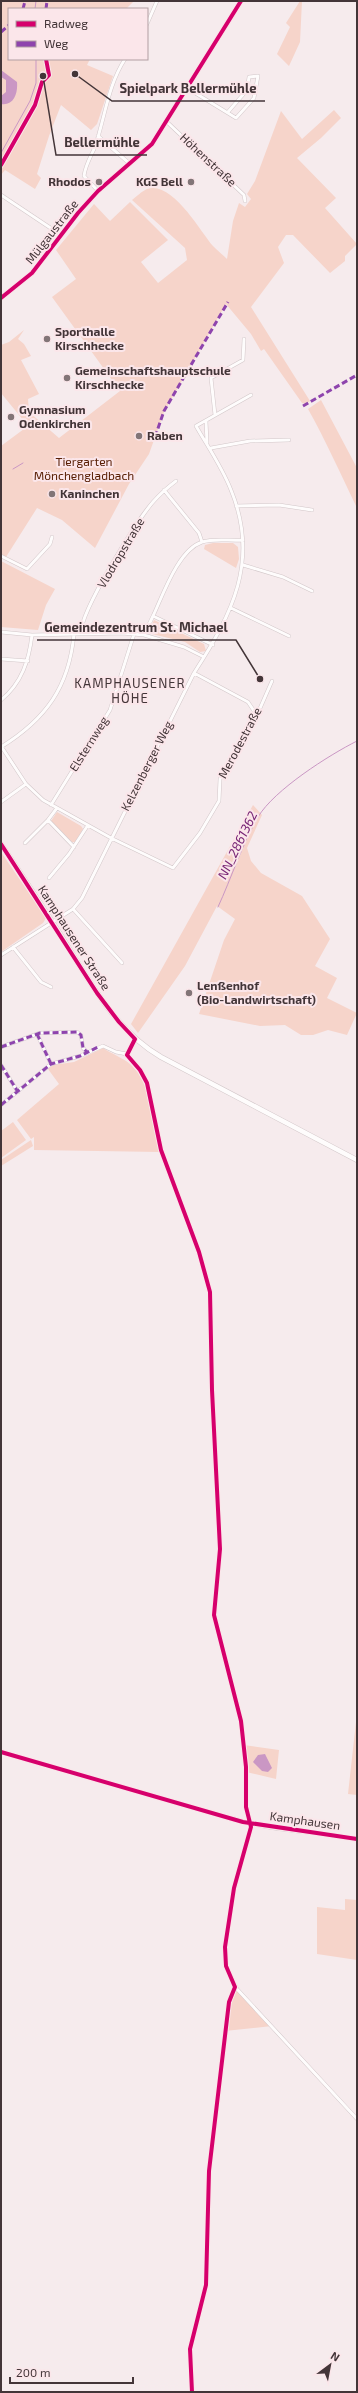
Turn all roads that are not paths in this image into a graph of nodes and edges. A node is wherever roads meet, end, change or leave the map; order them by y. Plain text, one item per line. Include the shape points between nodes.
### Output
1 (157, 1) edge
2 (241, 1) edge
3 (148, 22) edge
4 (124, 60) edge
5 (188, 88) junction
6 (228, 112) junction
7 (167, 122) junction
8 (98, 136) junction
9 (130, 164) junction
10 (98, 190) junction
11 (1, 195) edge
12 (245, 201) dead end
13 (61, 235) junction
14 (1, 298) edge
15 (244, 339) dead end
16 (251, 395) dead end
17 (216, 415) junction
18 (206, 421) junction
19 (289, 440) dead end
20 (207, 443) junction
21 (211, 448) junction
22 (176, 481) dead end
23 (164, 490) junction
24 (236, 506) junction
25 (312, 510) dead end
26 (52, 537) dead end
27 (243, 540) junction
28 (202, 542) junction
29 (1, 556) edge
30 (242, 565) junction
31 (312, 591) dead end
32 (231, 608) junction
33 (153, 616) junction
34 (1, 632) edge
35 (81, 633) junction
36 (32, 634) junction
37 (74, 634) junction
38 (134, 634) junction
39 (144, 635) junction
40 (289, 636) dead end
41 (213, 645) junction
42 (204, 657) junction
43 (1, 659) edge
44 (28, 661) junction
45 (194, 673) junction
46 (272, 681) dead end
47 (1, 700) edge
48 (256, 714) junction
49 (1, 747) edge
50 (26, 784) junction
51 (1, 802) edge
52 (52, 805) junction
53 (57, 808) junction
54 (48, 820) junction
55 (88, 825) junction
56 (111, 838) junction
57 (25, 843) dead end
58 (1, 844) edge
59 (74, 847) junction
60 (49, 878) dead end
61 (73, 909) junction
62 (52, 923) junction
63 (13, 947) junction
64 (1, 955) edge
65 (122, 963) dead end
66 (51, 987) dead end
67 (37, 1034) junction
68 (135, 1039) junction
69 (1, 1047) edge
70 (87, 1052) junction
71 (127, 1054) junction
72 (51, 1064) junction
73 (1, 1065) edge
74 (18, 1092) junction
75 (1, 1105) edge
76 (357, 1160) edge
77 (232, 1818) dead end
78 (251, 1822) junction
79 (357, 1839) edge
80 (357, 2119) edge

1 - 3 street
2 - 5 street, Mülgaustraße
4 - 8 street via 117,72
5 - 6 street
5 - 7 street, Mülgaustraße
6 - 6 street via 236,118 254,98 258,76 249,77 247,90
7 - 9 street, Mülgaustraße via 152,144
7 - 12 street, Höhenstraße via 244,195
8 - 9 street
8 - 10 street via 84,176
9 - 10 street, Mülgaustraße
10 - 13 street, Mülgaustraße
11 - 13 street
13 - 14 street, Mülgaustraße via 32,273
15 - 17 street via 243,360 211,378
16 - 17 street
17 - 18 street
18 - 20 street
18 - 20 street, Kelzenberger Weg via 196,426
19 - 21 street via 250,441
20 - 21 street, Kelzenberger Weg
21 - 24 street, Kelzenberger Weg via 232,490
22 - 23 street, Vlodropstraße
23 - 28 street via 199,533
23 - 35 street, Vlodropstraße via 121,550 93,601
24 - 25 street via 279,505
24 - 27 street, Kelzenberger Weg
26 - 29 street via 50,544 27,569
27 - 28 street
27 - 30 street, Kelzenberger Weg
28 - 33 street via 192,548 180,562
30 - 31 street via 283,577
30 - 32 street, Kelzenberger Weg via 241,579
32 - 40 street
32 - 41 street, Kelzenberger Weg
33 - 39 street
33 - 41 street
34 - 36 street
35 - 37 street
35 - 38 street
36 - 37 street
36 - 44 street
37 - 49 street via 70,662 56,697 29,728
38 - 39 street
38 - 52 street, Elsternweg via 110,710
39 - 42 street via 184,647
41 - 42 street, Kelzenberger Weg
42 - 45 street, Kelzenberger Weg
43 - 44 street
44 - 47 street via 18,682
45 - 48 street via 248,702
45 - 56 street, Kelzenberger Weg
46 - 48 street, Merodestraße
48 - 56 street, Merodestraße via 220,779 219,801 200,833 173,868
49 - 50 street
50 - 51 street
50 - 52 street
52 - 53 street
53 - 54 street
53 - 55 street
54 - 57 street
54 - 59 street
55 - 56 street
55 - 59 street
56 - 61 street, Kelzenberger Weg via 82,898
58 - 62 main road, Kamphausener Straße
59 - 60 street
61 - 62 street, Kelzenberger Weg
61 - 65 street
62 - 63 street, Kelzenberger Weg
62 - 68 main road, Kamphausener Straße via 97,993
63 - 64 street, Kelzenberger Weg
63 - 66 street via 41,982
67 - 69 street
67 - 70 street via 77,1032 81,1035 83,1048
67 - 72 street
68 - 71 street
68 - 76 main road, Kamphausener Straße via 161,1057
70 - 71 street via 103,1046
70 - 72 street
71 - 78 street, Kamphausen via 147,1083 161,1150 199,1252 210,1292 220,1549 214,1613 241,1721 246,1802
72 - 74 street
73 - 74 street
74 - 75 street
77 - 78 street, Kamphausen
78 - 79 street, Kamphausen via 296,1832 321,1832
78 - 80 street, Kamphausen via 231,1902 224,1957 234,1985

